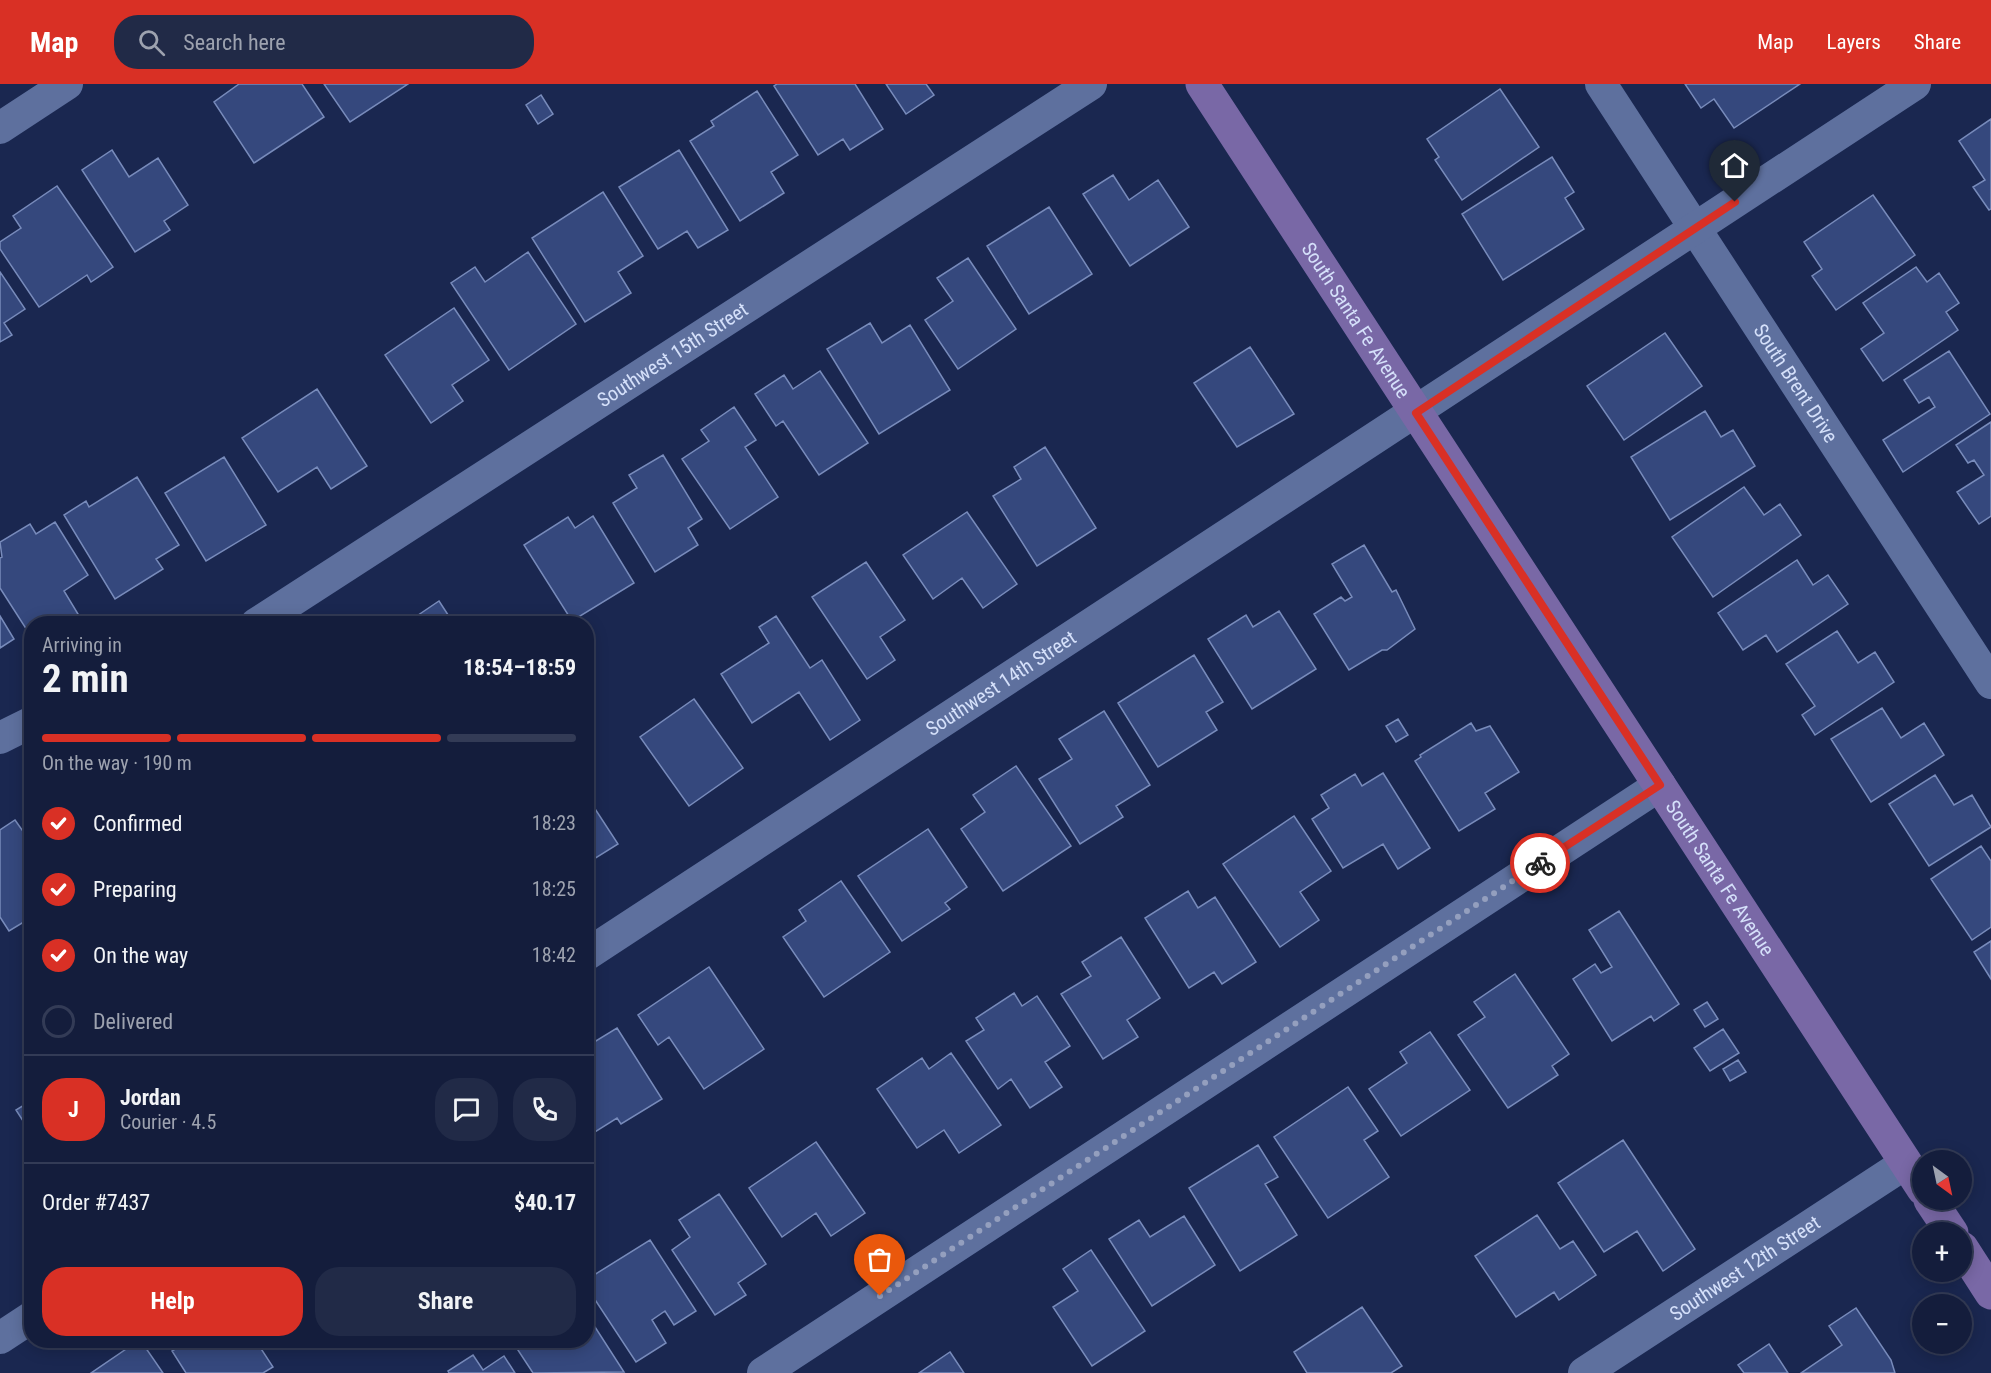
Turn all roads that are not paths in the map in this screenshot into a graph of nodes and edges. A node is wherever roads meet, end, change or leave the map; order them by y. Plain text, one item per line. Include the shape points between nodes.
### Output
1 (68, 84) edge
2 (1091, 84) edge
3 (1202, 84) edge
4 (1601, 84) edge
5 (1915, 84) edge
6 (0, 128) edge
7 (1695, 228) junction
8 (1416, 413) junction
9 (268, 616) edge
10 (1991, 683) edge
11 (24, 726) edge
12 (0, 738) edge
13 (1660, 785) junction
14 (594, 950) edge
15 (1912, 1173) edge
16 (1912, 1177) edge
17 (1972, 1264) edge
18 (1991, 1293) edge
19 (24, 1322) edge
20 (0, 1338) edge
21 (762, 1373) edge
22 (1584, 1373) edge

1 - 6 street
2 - 9 street, Southwest 15th Street
3 - 8 main road, South Santa Fe Avenue
4 - 7 street, South Brent Drive
5 - 7 street, Southwest 14th Street
7 - 8 street, Southwest 14th Street
7 - 10 street, South Brent Drive
8 - 13 main road, South Santa Fe Avenue
8 - 14 street, Southwest 14th Street
11 - 12 street
13 - 15 main road, South Santa Fe Avenue
13 - 21 street
16 - 22 street, Southwest 12th Street
17 - 18 main road
19 - 20 street

